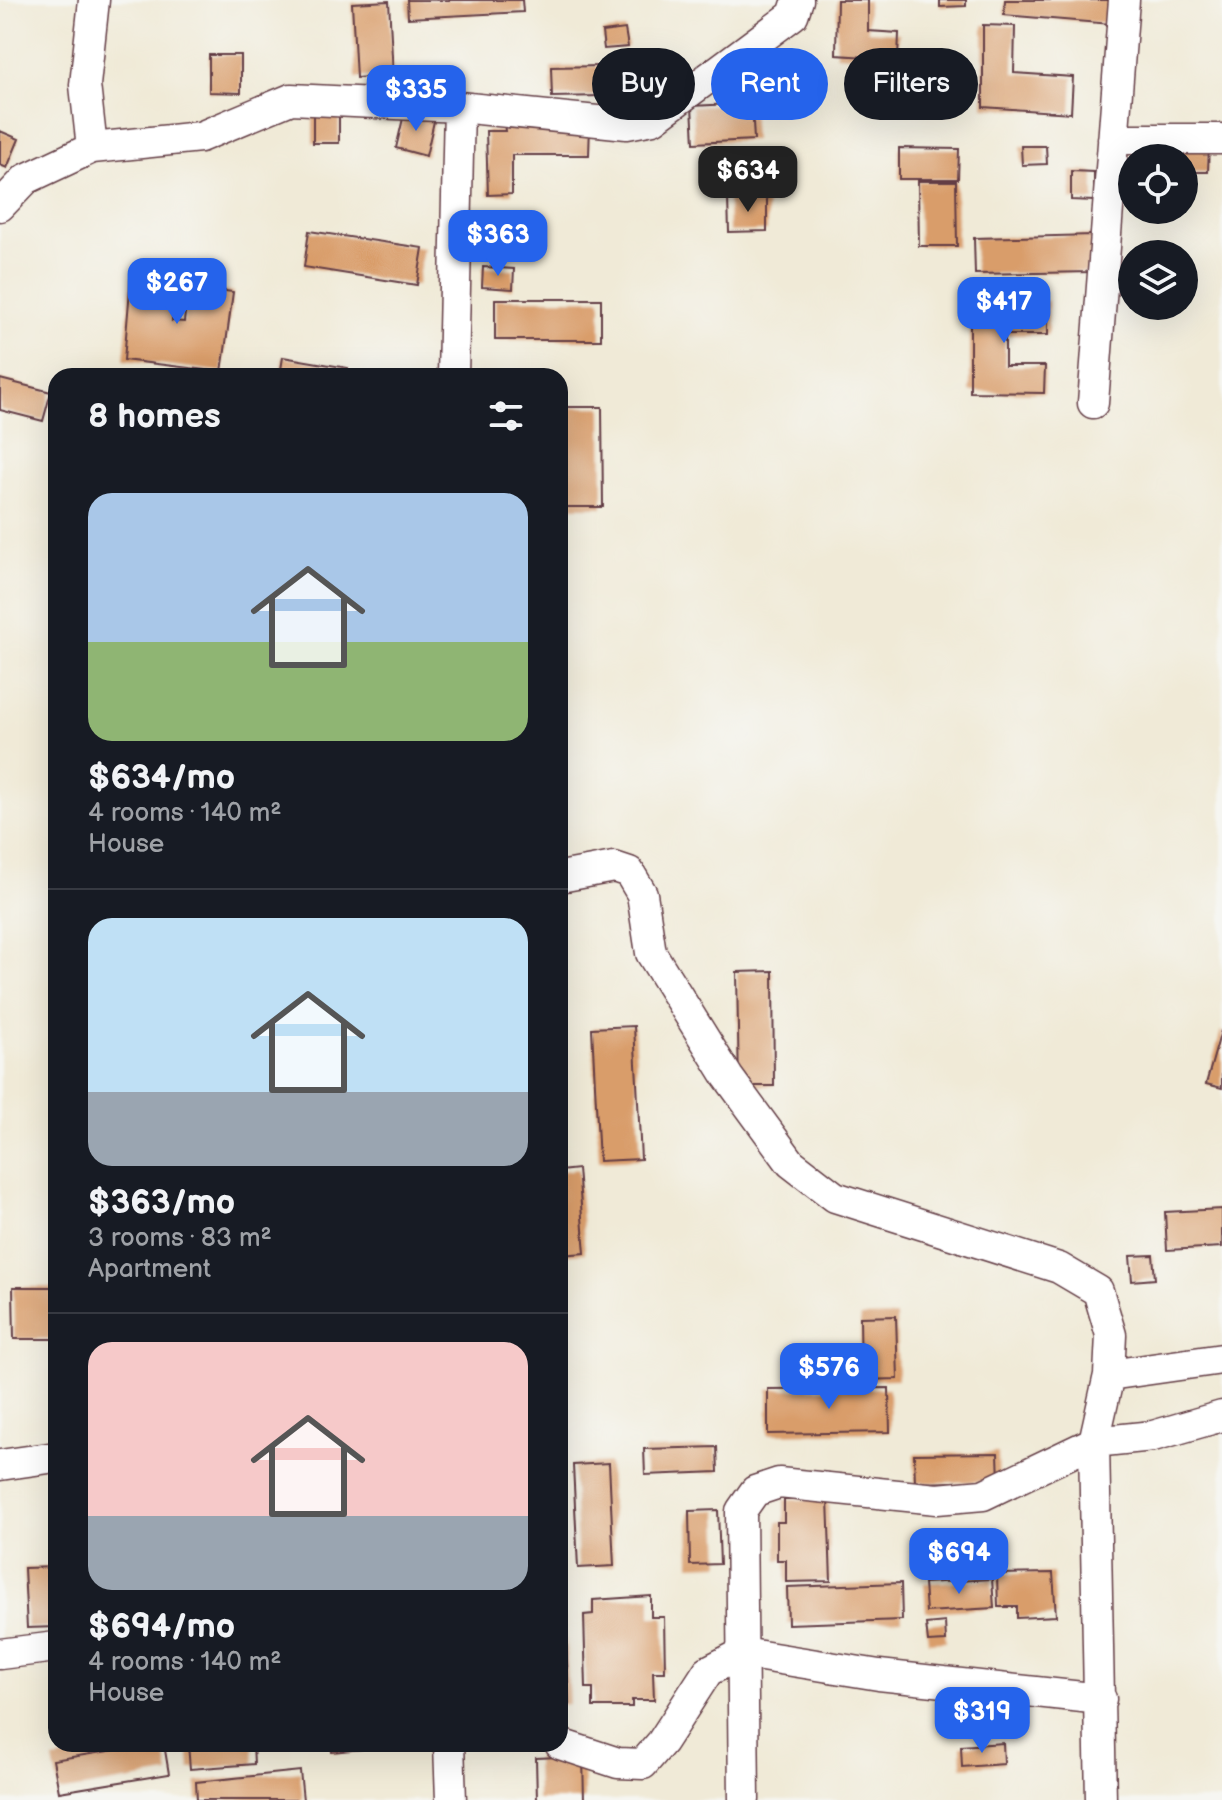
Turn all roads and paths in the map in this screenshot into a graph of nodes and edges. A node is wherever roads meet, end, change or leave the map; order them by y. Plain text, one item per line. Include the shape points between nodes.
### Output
1 (94, 0) edge
2 (798, 0) edge
3 (1124, 0) edge
4 (459, 107) junction
5 (1113, 139) junction
6 (1222, 139) edge
7 (92, 148) junction
8 (0, 206) edge
9 (453, 368) edge
10 (1093, 403) dead end
11 (568, 876) edge
12 (1222, 1359) edge
13 (1109, 1375) junction
14 (1222, 1416) edge
15 (1094, 1442) junction
16 (48, 1458) edge
17 (0, 1465) edge
18 (48, 1648) edge
19 (743, 1653) junction
20 (0, 1654) edge
21 (1101, 1699) junction
22 (568, 1747) edge
23 (449, 1752) edge
24 (451, 1800) edge
25 (744, 1800) edge
26 (1101, 1800) edge

1 - 7 street via 85,85
2 - 4 street via 793,15 653,119 627,124
3 - 5 street
4 - 7 street via 291,99 200,137
4 - 9 street
5 - 6 street
5 - 10 street
7 - 8 street via 26,179
11 - 13 street via 614,867 629,872 642,894 651,953 728,1077 791,1163 835,1197 1059,1268 1098,1291 1111,1335
12 - 13 street
13 - 15 street
14 - 15 street via 1153,1436
15 - 19 street via 983,1495 937,1499 779,1483 755,1491 741,1511
15 - 21 street
16 - 17 street
18 - 20 street
19 - 21 street via 879,1675
19 - 22 street via 708,1671 643,1764 618,1763
19 - 25 street
21 - 26 street
23 - 24 street

